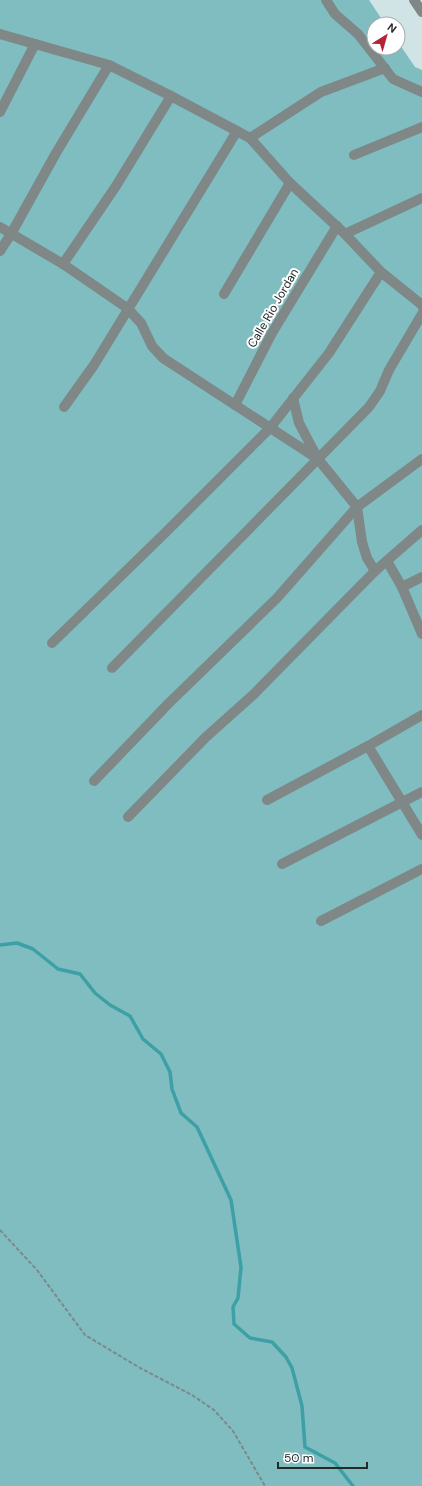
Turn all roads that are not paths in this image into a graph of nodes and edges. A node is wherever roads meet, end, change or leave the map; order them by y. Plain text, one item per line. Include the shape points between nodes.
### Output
1 (326, 0) edge
2 (414, 0) edge
3 (422, 12) edge
4 (0, 34) edge
5 (36, 44) junction
6 (109, 66) junction
7 (385, 68) junction
8 (422, 92) edge
9 (171, 96) junction
10 (0, 112) edge
11 (422, 127) edge
12 (237, 131) junction
13 (250, 138) junction
14 (354, 155) dead end
15 (290, 183) junction
16 (422, 198) edge
17 (337, 226) junction
18 (0, 227) edge
19 (11, 234) junction
20 (345, 234) junction
21 (0, 251) edge
22 (63, 264) junction
23 (381, 272) junction
24 (224, 294) dead end
25 (422, 306) edge
26 (128, 308) junction
27 (422, 314) edge
28 (293, 398) junction
29 (235, 405) junction
30 (64, 407) dead end
31 (270, 428) junction
32 (318, 459) junction
33 (422, 459) edge
34 (357, 507) junction
35 (422, 530) edge
36 (387, 561) junction
37 (375, 571) junction
38 (422, 577) edge
39 (402, 587) junction
40 (422, 634) edge
41 (52, 643) dead end
42 (112, 668) dead end
43 (422, 715) edge
44 (368, 746) junction
45 (94, 781) dead end
46 (422, 792) edge
47 (267, 800) dead end
48 (402, 802) junction
49 (128, 817) dead end
50 (422, 835) edge
51 (282, 864) dead end
52 (422, 870) edge
53 (321, 920) dead end

1 - 7 street via 335,14 358,34
2 - 3 street
4 - 5 street
5 - 6 street
5 - 10 street
6 - 9 street
6 - 19 street
7 - 8 street via 393,79
7 - 13 street via 321,92
9 - 12 street
9 - 22 street via 116,186
11 - 14 street
12 - 13 street
12 - 26 street
13 - 15 street
15 - 17 street
15 - 24 street
16 - 20 street
17 - 20 street
17 - 29 street, Calle Rio Jordan via 272,333
18 - 19 street
19 - 21 street
19 - 22 street
20 - 23 street
22 - 26 street
23 - 25 street
23 - 28 street via 329,353
26 - 29 street via 141,323 152,346 163,358
26 - 30 street
27 - 32 street via 369,407
28 - 31 street
28 - 32 street via 300,423
29 - 31 street
31 - 32 street
31 - 41 street
32 - 34 street
32 - 42 street
33 - 34 street
34 - 37 street via 362,542
34 - 45 street via 277,598 169,703
35 - 36 street
36 - 37 street
36 - 39 street
37 - 49 street
38 - 39 street
39 - 40 street
43 - 44 street
44 - 47 street
44 - 48 street
46 - 48 street
48 - 50 street
48 - 51 street
52 - 53 street

